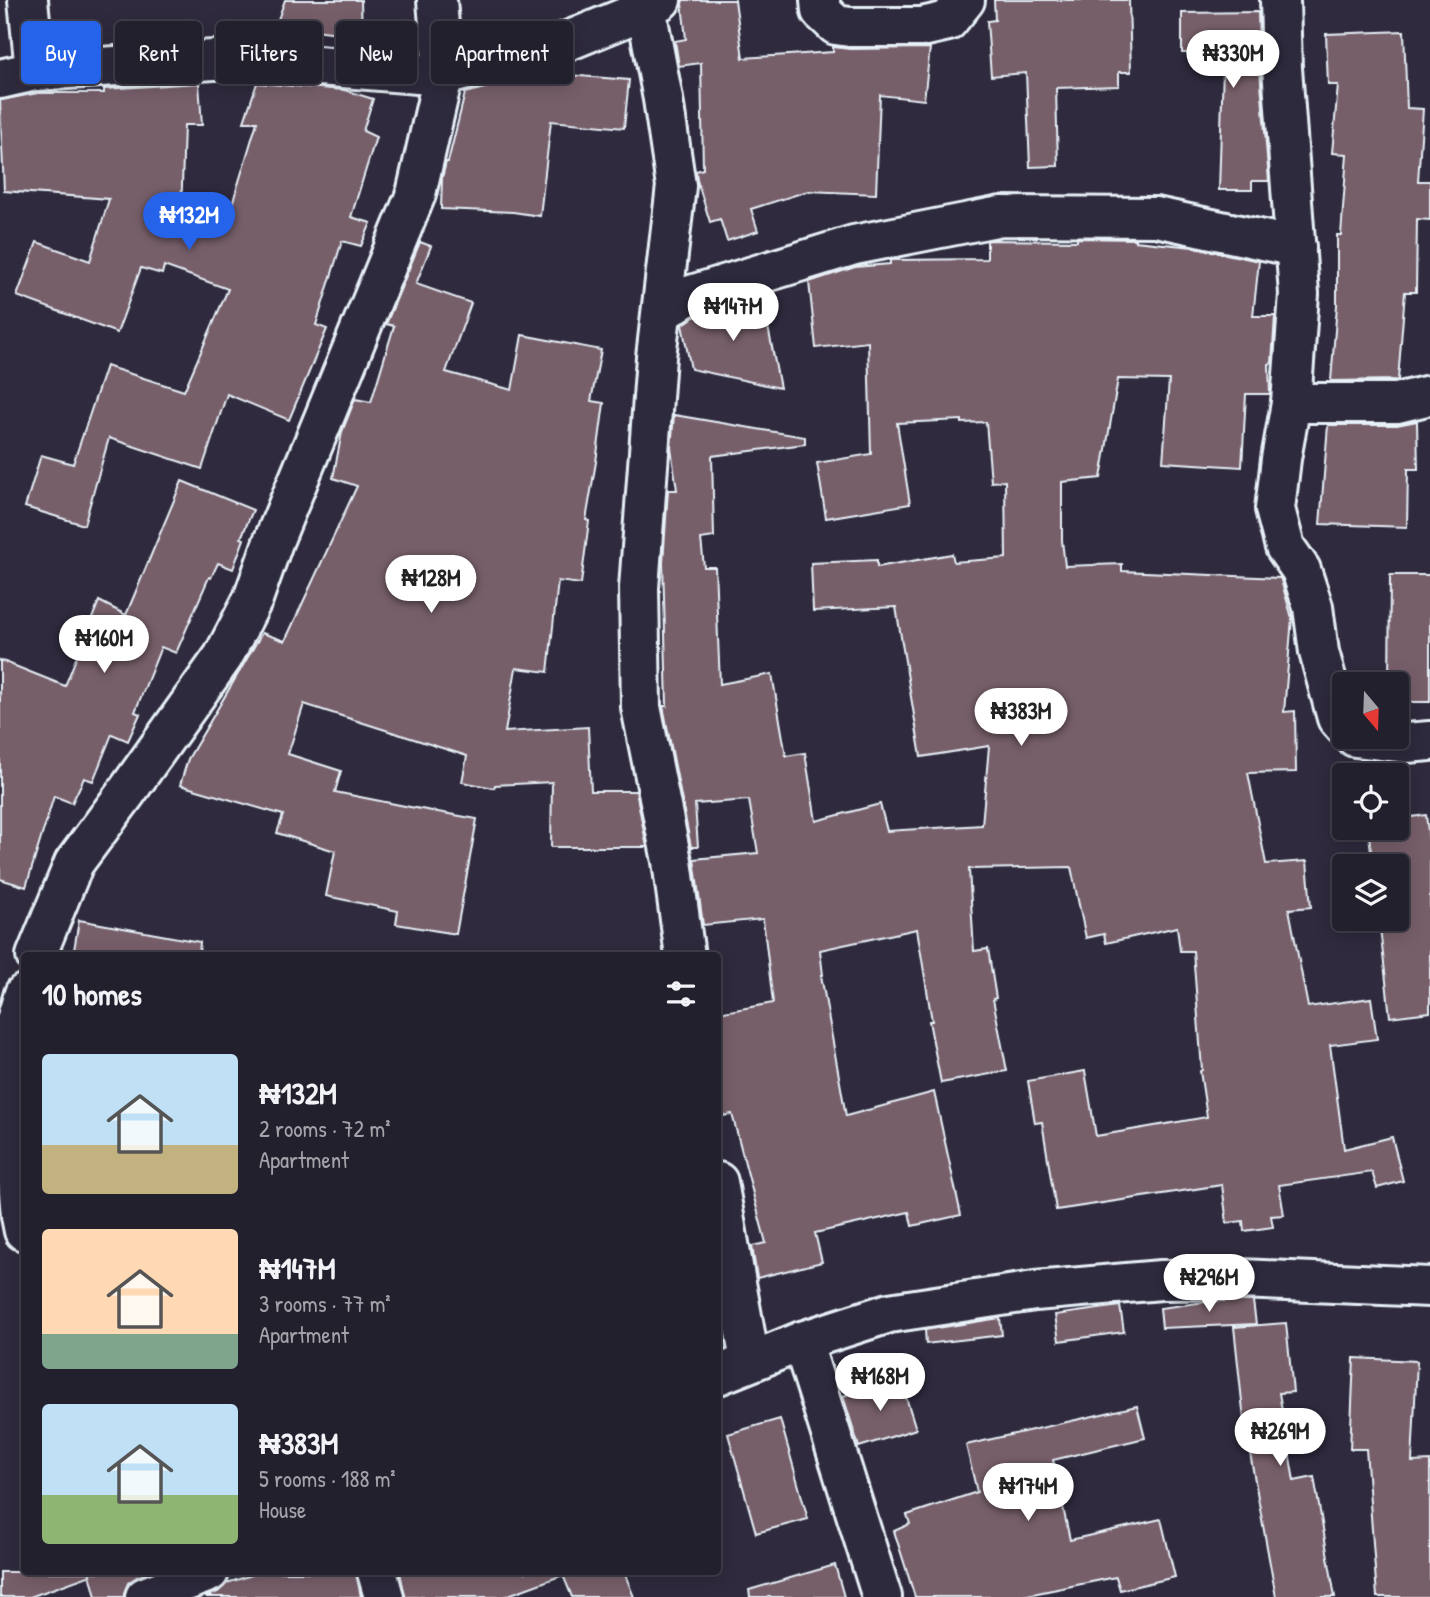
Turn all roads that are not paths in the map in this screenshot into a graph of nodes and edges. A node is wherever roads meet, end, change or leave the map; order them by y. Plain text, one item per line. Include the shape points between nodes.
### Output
1 (28, 0) edge
2 (437, 0) edge
3 (820, 0) edge
4 (965, 0) edge
5 (1280, 0) edge
6 (654, 4) edge
7 (439, 21) edge
8 (573, 38) edge
9 (17, 75) edge
10 (431, 75) edge
11 (441, 84) edge
12 (1296, 247) junction
13 (662, 312) junction
14 (1430, 395) edge
15 (1291, 403) junction
16 (1332, 701) edge
17 (1430, 741) edge
18 (1409, 743) edge
19 (38, 952) edge
20 (684, 952) edge
21 (21, 1004) edge
22 (21, 1216) edge
23 (721, 1217) edge
24 (1430, 1287) edge
25 (802, 1341) junction
26 (734, 1368) edge
27 (201, 1575) edge
28 (378, 1575) edge
29 (164, 1588) edge
30 (384, 1597) edge
31 (882, 1597) edge

1 - 9 street
2 - 7 street
3 - 4 street via 821,11 836,26 922,27 948,21
5 - 12 street
6 - 8 street
6 - 13 street via 676,186
9 - 10 street via 230,59
11 - 19 street via 416,194 253,599 223,657 74,863
12 - 13 street via 1156,217 1001,216 854,246 685,297
12 - 15 street via 1299,294
13 - 20 street via 639,588 641,707 672,861
14 - 15 street via 1397,403
15 - 16 street via 1275,509 1285,547 1301,570 1313,607
17 - 18 street
21 - 22 street via 13,1031 11,1102
23 - 26 street
24 - 25 street via 1161,1280 1035,1291 889,1313
25 - 26 street
25 - 31 street
27 - 29 street
28 - 30 street

